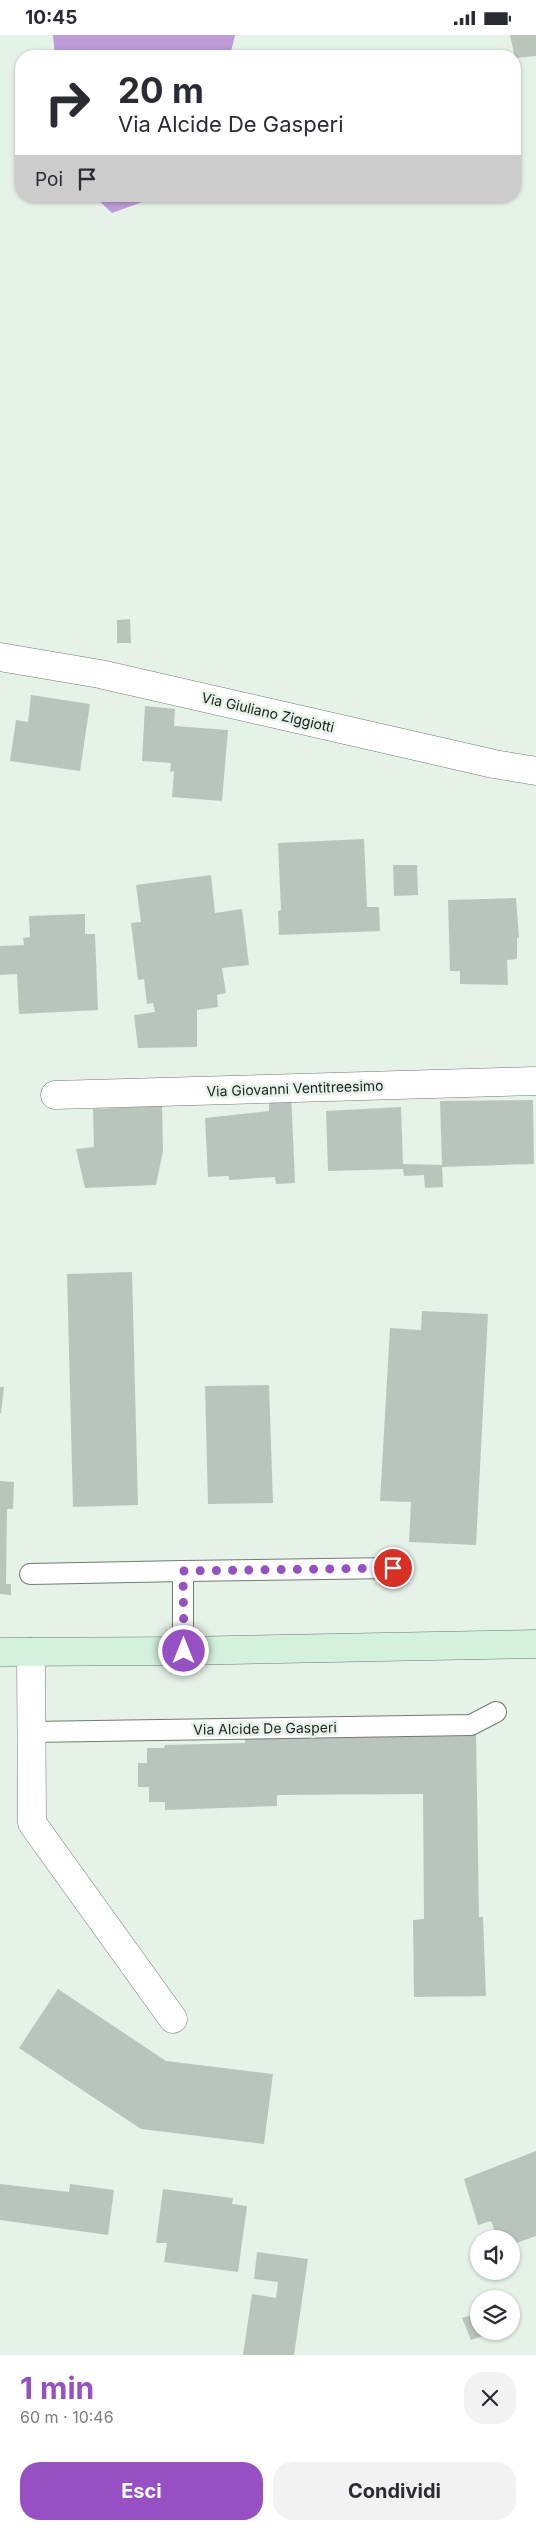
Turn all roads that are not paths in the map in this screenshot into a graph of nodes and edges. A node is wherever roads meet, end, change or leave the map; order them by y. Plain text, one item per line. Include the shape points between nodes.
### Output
1 (0, 657) edge
2 (536, 771) edge
3 (536, 1081) edge
4 (55, 1095) dead end
5 (393, 1568) dead end
6 (183, 1571) junction
7 (30, 1574) dead end
8 (536, 1644) edge
9 (184, 1651) junction
10 (0, 1652) edge
11 (30, 1652) junction
12 (496, 1713) dead end
13 (31, 1731) junction
14 (173, 2019) dead end

1 - 2 street, Via Giuliano Ziggiotti via 100,673
3 - 4 street, Via Giovanni Ventitreesimo
5 - 6 lane
6 - 7 lane
6 - 9 lane
8 - 9 street
9 - 11 street
10 - 11 street
11 - 13 street
12 - 13 lane, Via Alcide De Gasperi via 472,1725
13 - 14 street via 32,1823

